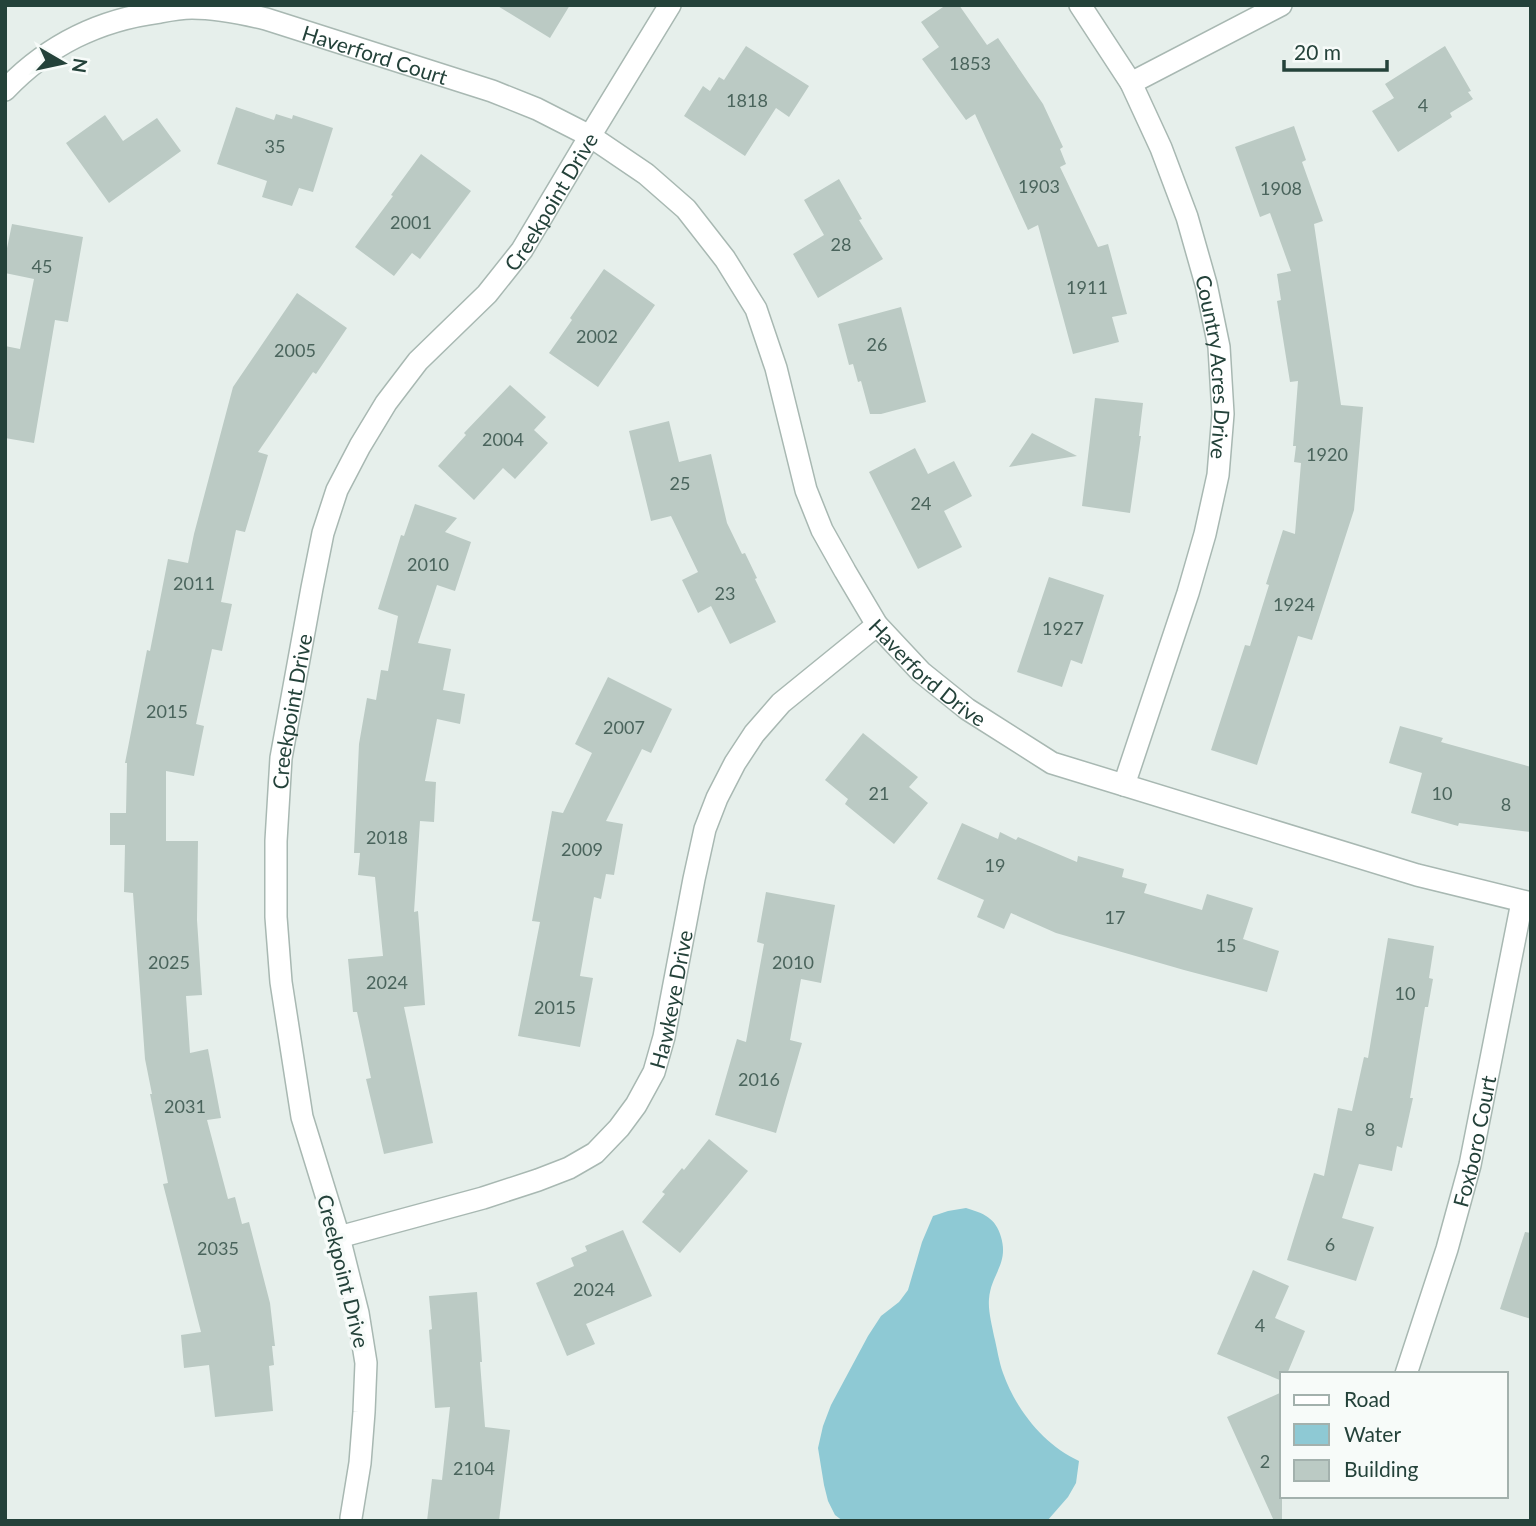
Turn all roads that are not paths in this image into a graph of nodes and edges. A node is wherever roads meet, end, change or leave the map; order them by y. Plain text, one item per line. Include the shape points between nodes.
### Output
1 (670, 5) edge
2 (1080, 5) edge
3 (1281, 5) edge
4 (1131, 83) junction
5 (5, 90) edge
6 (590, 136) junction
7 (877, 625) junction
8 (1124, 785) junction
9 (1526, 903) edge
10 (339, 1237) junction
11 (1407, 1372) edge
12 (351, 1518) dead end

1 - 6 street, Creekpoint Drive
2 - 4 street, Country Acres Drive
3 - 4 street
4 - 8 street, Country Acres Drive via 1187,217 1219,347 1223,414 1218,475 1205,534
5 - 6 street, Haverford Court via 46,54 81,33 120,18 190,8 229,11 492,90
6 - 7 street, Haverford Drive via 646,174 686,209 756,309 776,368 806,490 822,530
6 - 10 street, Creekpoint Drive via 522,250 487,294 418,361 386,403 337,490 323,533 281,758 276,917 302,1117
7 - 8 street, Haverford Drive via 921,672 1009,737 1052,763
7 - 10 street, Hawkeye Drive via 781,702 754,734 717,798 705,830 654,1072 619,1128 595,1153 569,1168 483,1198
8 - 9 street, Haverford Drive via 1417,875
9 - 11 street, Foxboro Court via 1470,1165
10 - 12 street, Creekpoint Drive via 366,1363

